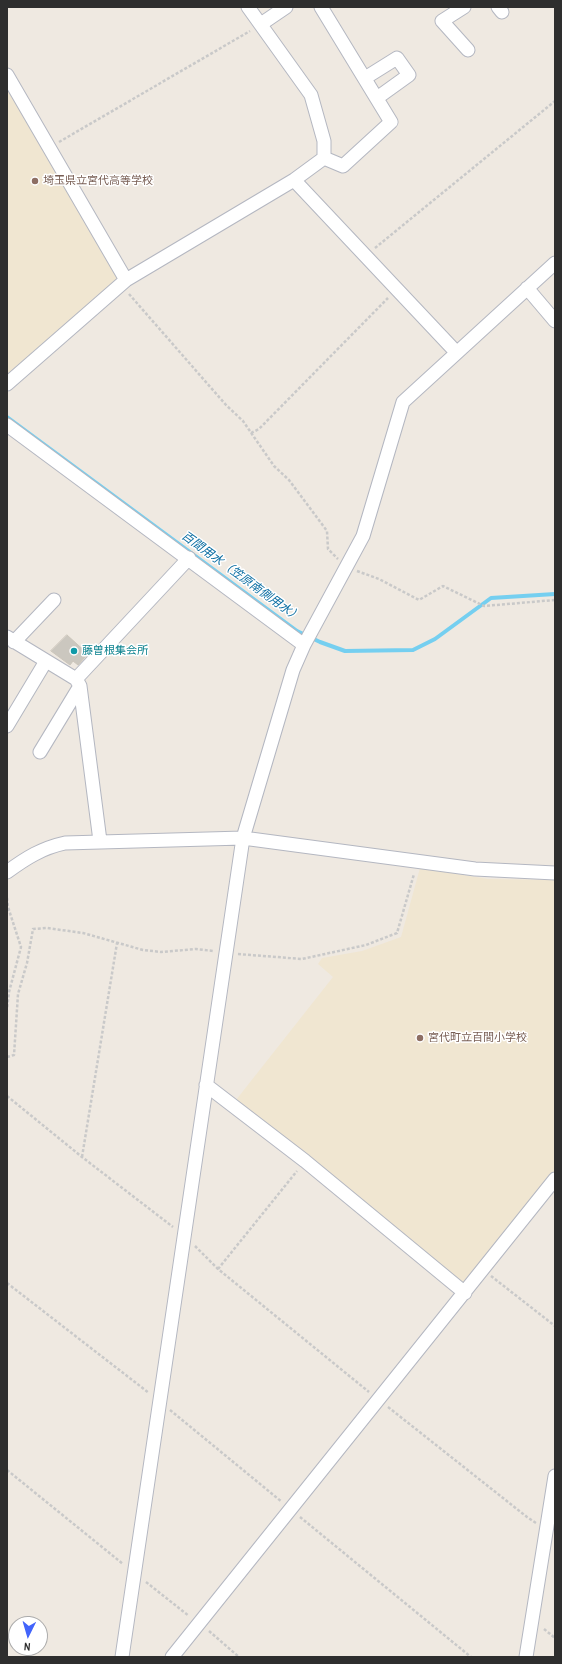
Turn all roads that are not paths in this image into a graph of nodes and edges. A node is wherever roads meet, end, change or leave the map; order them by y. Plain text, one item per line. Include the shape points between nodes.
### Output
1 (248, 7) edge
2 (286, 7) edge
3 (321, 7) edge
4 (464, 7) edge
5 (261, 24) junction
6 (468, 50) dead end
7 (7, 76) edge
8 (364, 78) junction
9 (377, 98) junction
10 (324, 158) junction
11 (294, 180) junction
12 (555, 262) edge
13 (123, 283) junction
14 (527, 288) junction
15 (555, 321) edge
16 (456, 352) junction
17 (7, 384) edge
18 (7, 425) edge
19 (189, 558) junction
20 (54, 600) dead end
21 (10, 640) edge
22 (304, 645) junction
23 (46, 661) junction
24 (78, 682) junction
25 (7, 726) edge
26 (40, 752) dead end
27 (243, 838) junction
28 (100, 841) junction
29 (7, 872) edge
30 (555, 873) edge
31 (206, 1085) junction
32 (555, 1179) edge
33 (465, 1293) junction
34 (555, 1476) edge
35 (122, 1657) edge
36 (172, 1657) edge
37 (526, 1657) edge

1 - 5 street
2 - 5 street
3 - 8 street
4 - 6 street via 442,21
5 - 10 street via 311,95 324,141
7 - 13 street
8 - 9 street
8 - 9 street via 397,58 409,76
9 - 10 street via 391,122 343,166
10 - 11 street
11 - 13 street
11 - 16 street
12 - 14 street
13 - 17 street
14 - 15 street
14 - 16 street
16 - 22 street via 403,402 363,536
18 - 19 street
19 - 22 street
19 - 24 street
20 - 21 street
21 - 23 street
22 - 27 street via 293,670
23 - 24 street
23 - 25 street
24 - 26 street
24 - 28 street
27 - 28 street
27 - 30 street via 475,869
27 - 31 street
28 - 29 street via 47,847
31 - 33 street via 305,1161
31 - 35 street via 186,1236
32 - 33 street
33 - 36 street
34 - 37 street

